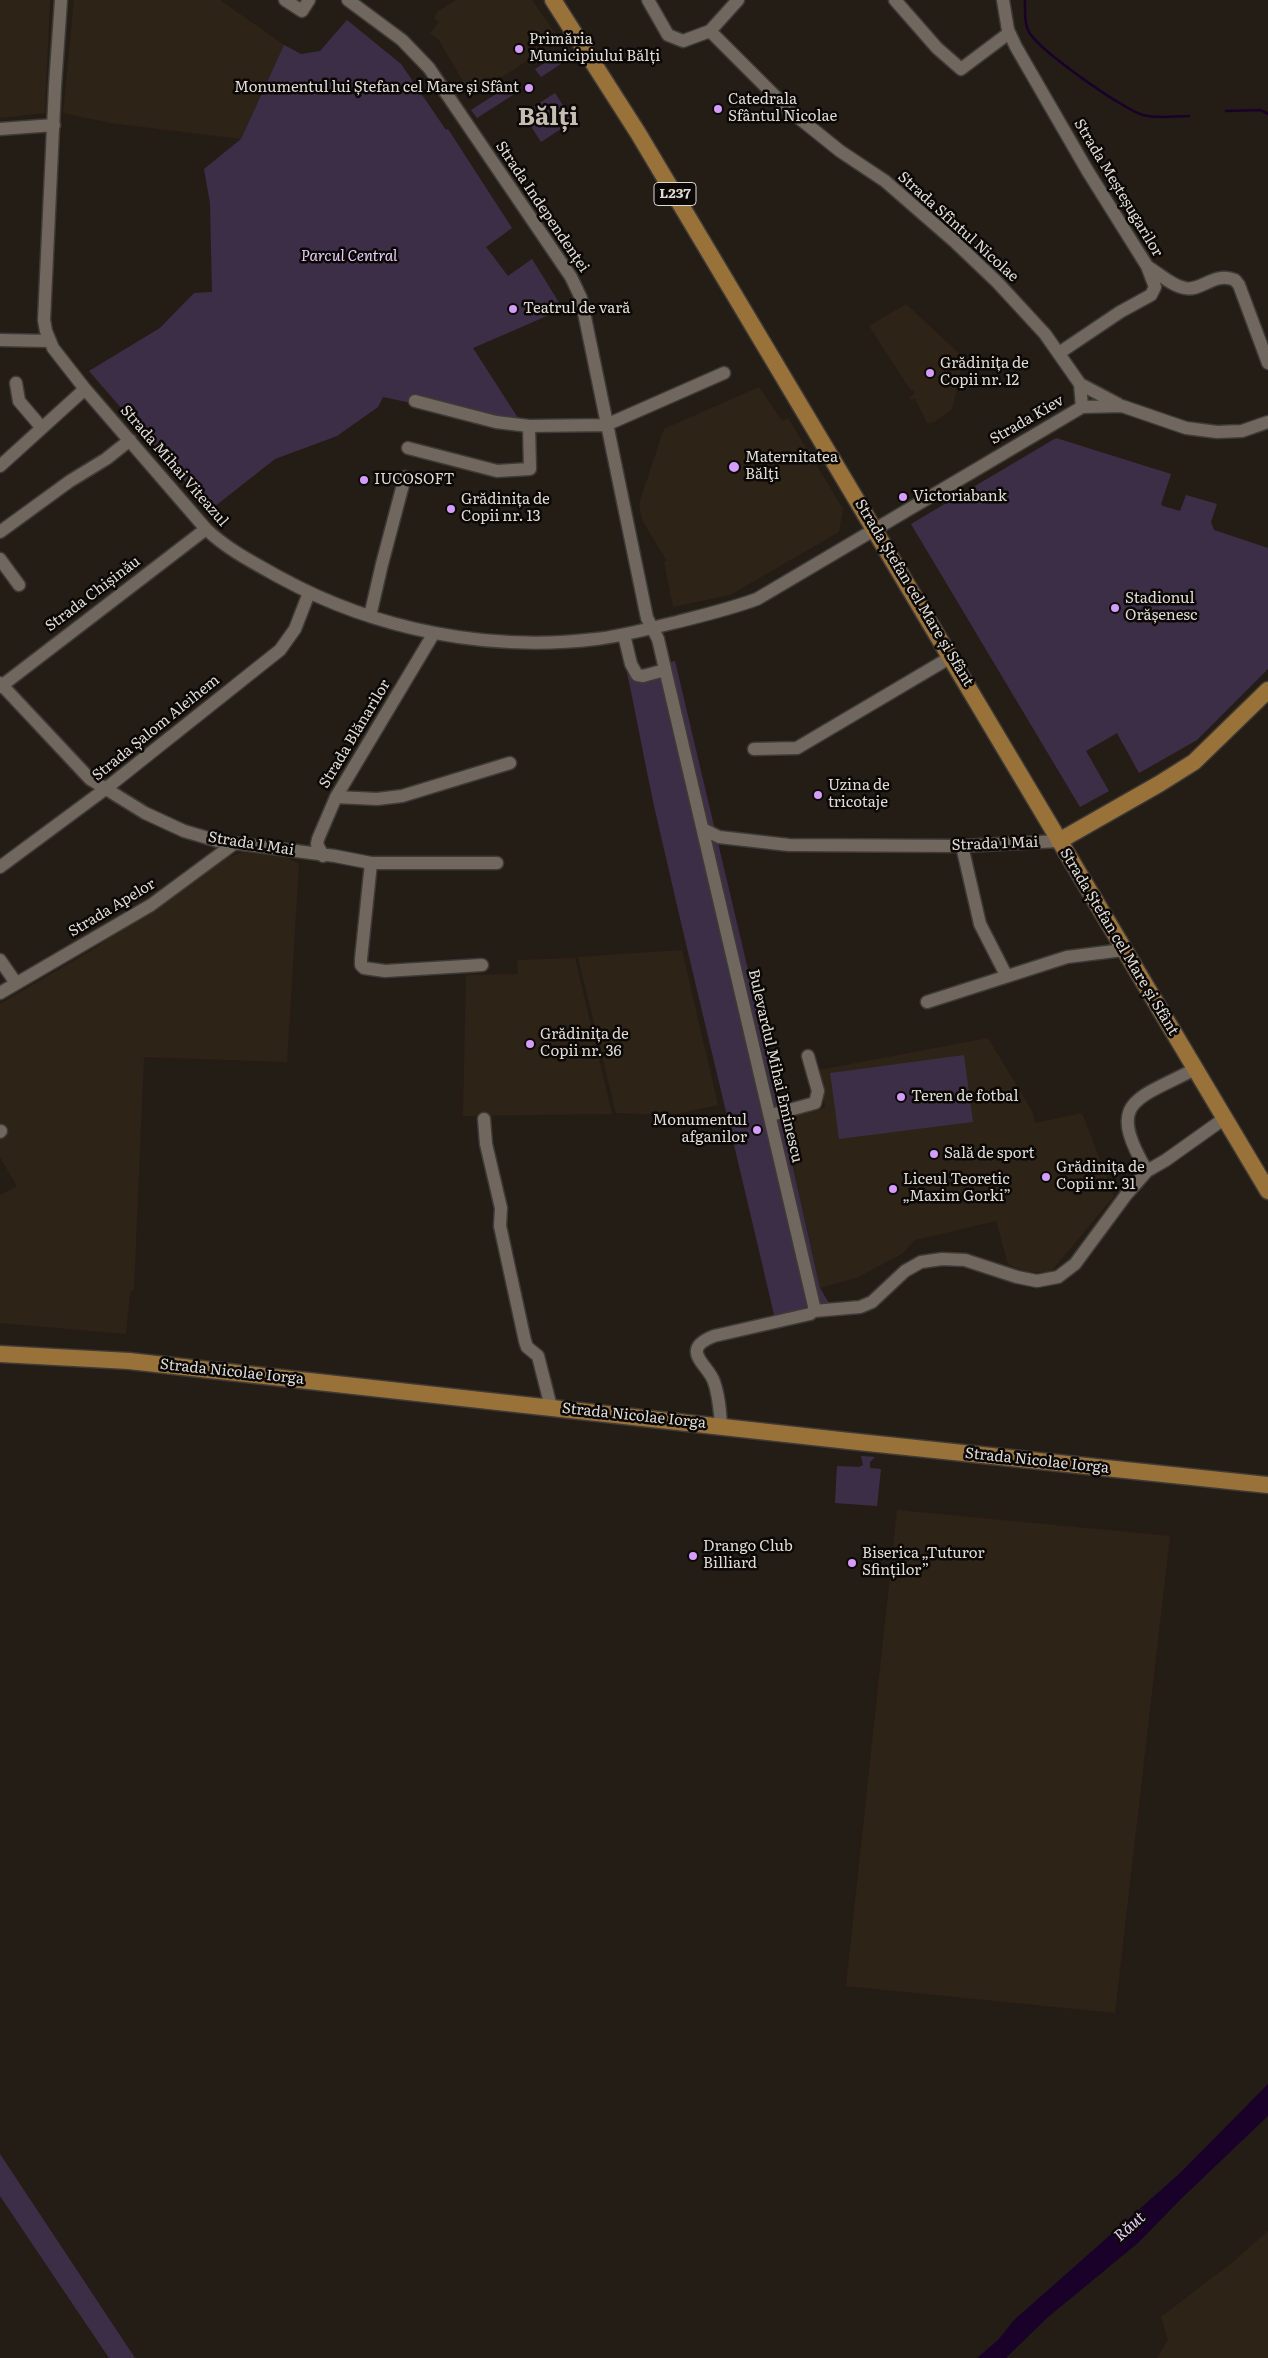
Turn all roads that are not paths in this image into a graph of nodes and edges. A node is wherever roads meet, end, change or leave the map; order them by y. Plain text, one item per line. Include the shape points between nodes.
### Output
1 (61, 0) edge
2 (285, 0) edge
3 (309, 0) edge
4 (348, 0) edge
5 (553, 0) edge
6 (648, 0) edge
7 (738, 0) edge
8 (895, 0) edge
9 (1003, 0) edge
10 (710, 31) junction
11 (1009, 33) junction
12 (54, 125) junction
13 (0, 129) edge
14 (1147, 266) junction
15 (0, 340) edge
16 (48, 341) junction
17 (1058, 353) junction
18 (1268, 363) edge
19 (724, 374) dead end
20 (16, 383) dead end
21 (1080, 384) junction
22 (85, 390) junction
23 (415, 401) dead end
24 (1122, 406) junction
25 (1082, 407) junction
26 (1268, 422) edge
27 (606, 425) junction
28 (528, 426) junction
29 (42, 428) junction
30 (130, 440) junction
31 (408, 448) dead end
32 (0, 466) edge
33 (406, 477) dead end
34 (206, 529) junction
35 (876, 529) junction
36 (0, 532) edge
37 (0, 559) edge
38 (19, 585) dead end
39 (309, 593) junction
40 (370, 616) junction
41 (650, 628) junction
42 (434, 633) junction
43 (624, 635) junction
44 (951, 657) junction
45 (665, 670) junction
46 (0, 685) edge
47 (1268, 690) edge
48 (754, 749) dead end
49 (510, 764) dead end
50 (104, 790) junction
51 (336, 797) junction
52 (703, 829) junction
53 (1060, 841) junction
54 (235, 843) junction
55 (962, 846) junction
56 (323, 856) junction
57 (370, 863) junction
58 (496, 863) dead end
59 (0, 867) edge
60 (1123, 950) junction
61 (0, 960) edge
62 (482, 965) dead end
63 (1006, 975) junction
64 (16, 983) junction
65 (0, 993) edge
66 (927, 1002) dead end
67 (808, 1056) dead end
68 (1195, 1069) junction
69 (770, 1115) junction
70 (1224, 1118) junction
71 (484, 1119) dead end
72 (1146, 1171) junction
73 (1268, 1191) edge
74 (814, 1311) junction
75 (0, 1354) edge
76 (551, 1407) junction
77 (721, 1426) junction
78 (1268, 1485) edge

1 - 12 street, Strada Mihai Viteazul
2 - 3 street via 302,11
4 - 27 street, Strada Independenței via 418,54 578,289
5 - 35 main road, Strada Ștefan cel Mare și Sfânt / L237 via 638,132
6 - 10 street via 660,23 676,40 688,40
7 - 10 street
8 - 11 street via 936,48 962,69
9 - 11 street, Strada Meșteșugarilor
10 - 17 street, Strada Sfîntul Nicolae via 789,110 840,151 885,181 954,241 997,282
11 - 14 street, Strada Meșteșugarilor via 1087,170
12 - 13 street
12 - 16 street, Strada Mihai Viteazul via 44,320
14 - 17 street, Strada Meșteșugarilor via 1155,287 1153,293
14 - 18 street via 1185,288 1221,278 1235,280
15 - 16 street
16 - 22 street, Strada Mihai Viteazul
17 - 21 street, Strada Sfîntul Nicolae
19 - 27 street
20 - 29 street via 19,401
21 - 24 street
21 - 25 street
22 - 29 street
22 - 30 street, Strada Mihai Viteazul
23 - 28 street via 496,422
24 - 25 street, Strada Kiev
24 - 26 street, Strada Kiev via 1186,428 1217,432 1242,431
25 - 35 street, Strada Kiev
27 - 28 street
27 - 41 street, Strada Independenței
28 - 31 street via 530,469 498,471
29 - 32 street
30 - 34 street, Strada Mihai Viteazul
30 - 36 street
33 - 40 street
34 - 39 street, Strada Mihai Viteazul via 237,554
34 - 46 street, Strada Chișinău
35 - 41 street, Strada Mihai Viteazul via 757,599 704,616
35 - 44 main road, Strada Ștefan cel Mare și Sfânt
37 - 38 street
39 - 40 street, Strada Mihai Viteazul
39 - 50 street, Strada Șalom Aleihem via 295,629 280,650
40 - 42 street, Strada Mihai Viteazul
41 - 43 street, Strada Mihai Viteazul
41 - 45 street, Bulevardul Mihai Eminescu via 658,639
42 - 43 street, Strada Mihai Viteazul via 489,641 537,643
42 - 51 street, Strada Blănarilor
43 - 45 street via 637,675
44 - 48 street via 797,748
44 - 53 main road, Strada Ștefan cel Mare și Sfânt
45 - 52 street, Bulevardul Mihai Eminescu
46 - 50 street, Strada 1 Mai via 61,751
47 - 53 main road, Strada 1 Mai via 1194,762
49 - 51 street via 402,796 377,799
50 - 54 street, Strada 1 Mai via 184,831
50 - 59 street, Strada Șalom Aleihem
51 - 56 street, Strada Blănarilor via 318,838 317,844
52 - 55 street, Strada 1 Mai via 719,837 789,845
52 - 69 street, Bulevardul Mihai Eminescu
53 - 55 street, Strada 1 Mai
53 - 60 main road, Strada Ștefan cel Mare și Sfânt
54 - 56 street, Strada 1 Mai
54 - 64 street, Strada Apelor via 151,905
55 - 63 street via 980,924
56 - 57 street, Strada 1 Mai
57 - 58 street, Strada 1 Mai
57 - 62 street via 361,959 364,968 386,971
60 - 63 street via 1067,957
60 - 68 main road, Strada Ștefan cel Mare și Sfânt
61 - 64 street
63 - 66 street
64 - 65 street, Strada Apelor
67 - 69 street via 818,1090 815,1104
68 - 70 main road, Strada Ștefan cel Mare și Sfânt
68 - 72 street via 1141,1097 1128,1111 1127,1126 1132,1146
69 - 74 street, Bulevardul Mihai Eminescu
70 - 72 street
70 - 73 main road, Strada Ștefan cel Mare și Sfânt
71 - 76 street via 485,1139 501,1208 500,1226 525,1342 538,1356
72 - 74 street via 1075,1264 1058,1277 1037,1280 1016,1277 965,1260 942,1259 921,1262 872,1302 860,1307
74 - 77 street via 714,1336 699,1347 699,1362 714,1381
75 - 76 main road, Strada Nicolae Iorga via 129,1361
76 - 77 main road, Strada Nicolae Iorga
77 - 78 main road, Strada Nicolae Iorga

